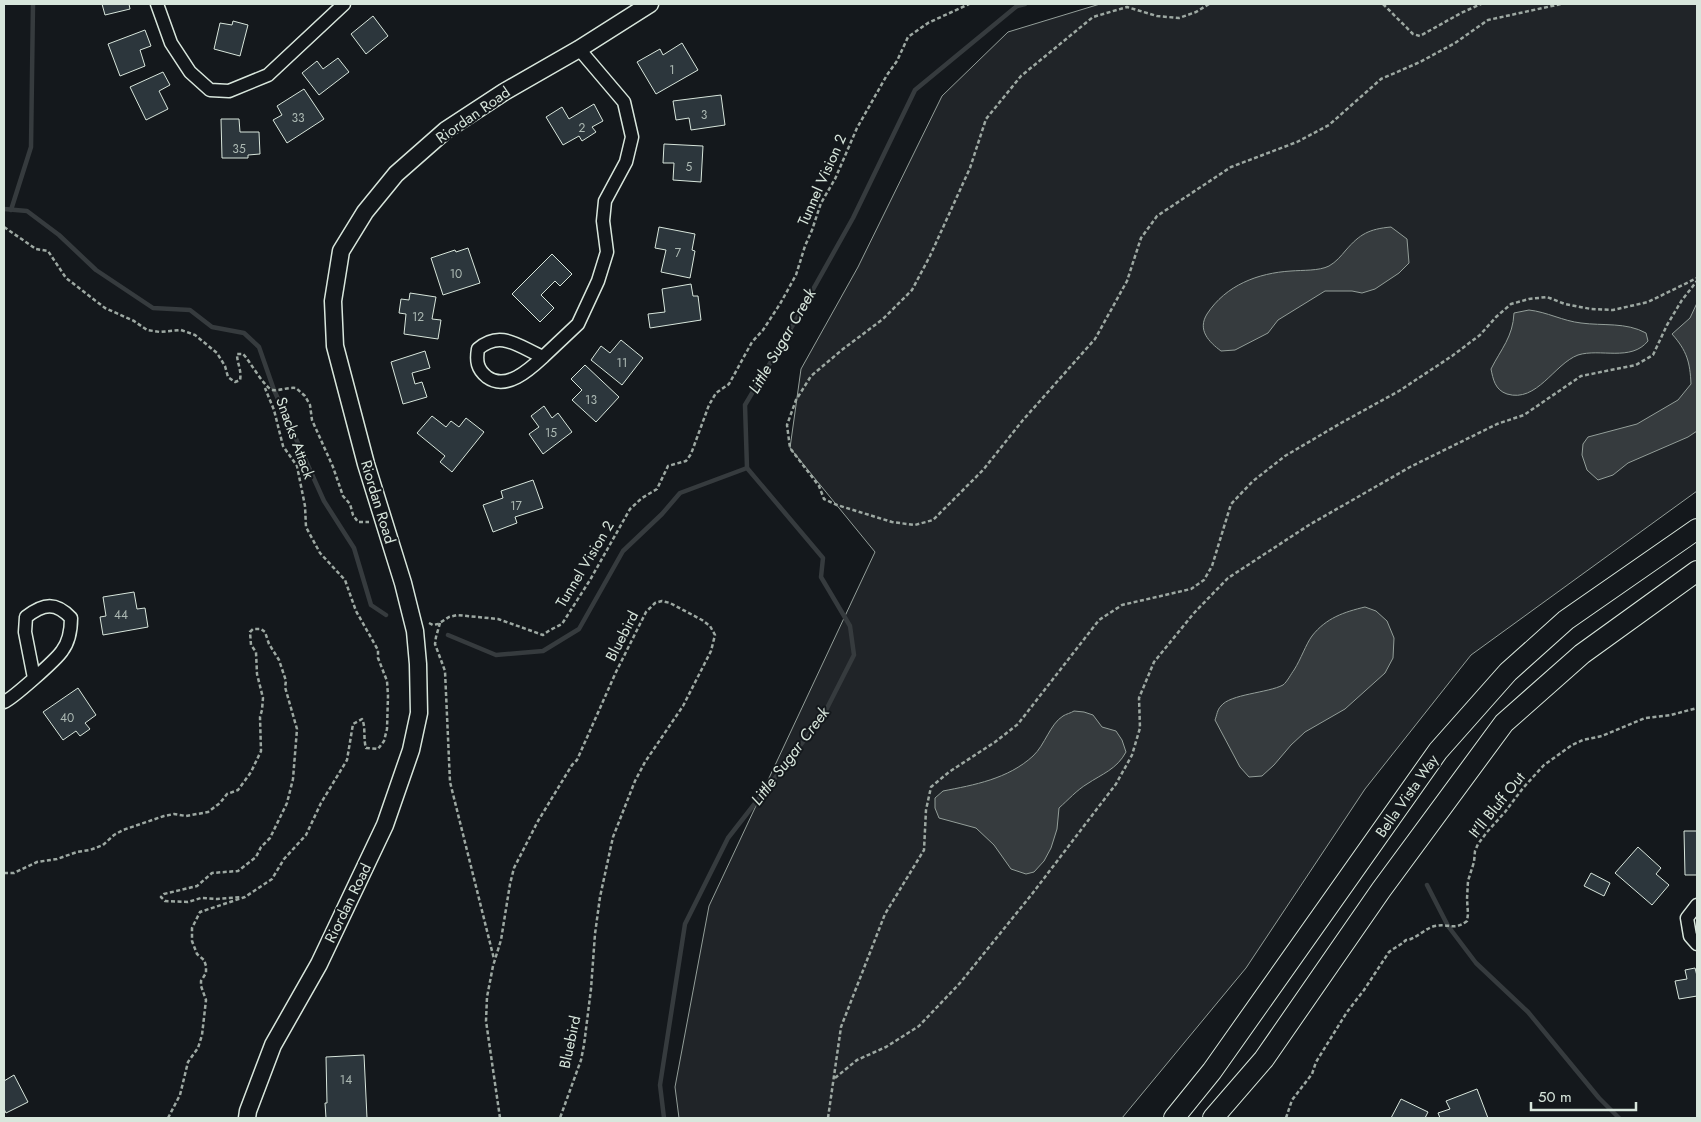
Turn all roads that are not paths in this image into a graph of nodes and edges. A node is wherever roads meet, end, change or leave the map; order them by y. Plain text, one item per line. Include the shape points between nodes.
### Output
1 (157, 4) edge
2 (344, 4) edge
3 (650, 4) edge
4 (579, 49) junction
5 (543, 357) junction
6 (1697, 529) edge
7 (1697, 571) edge
8 (34, 678) junction
9 (4, 702) edge
10 (1697, 905) edge
11 (1697, 944) edge
12 (247, 1118) edge
13 (1174, 1118) edge
14 (1212, 1118) edge

1 - 2 street via 170,43 190,72 210,90 229,92 268,75
3 - 4 street, Riordan Road
4 - 5 street via 624,102 632,138 626,162 605,201 603,221 607,252 598,281 578,324
4 - 12 street, Riordan Road via 446,130 396,174 365,212 341,251 333,301 335,346 415,631 419,714 411,750 386,825 319,964 273,1045
5 - 5 street via 528,371 504,382 492,380 481,372 476,360 478,348 496,339 508,340
6 - 13 main road, Bella Vista Way via 1566,620 1508,672 1438,751 1212,1071
7 - 14 main road via 1582,654 1504,722 1264,1059
8 - 8 street via 63,651 72,618 62,608 36,609 26,617
8 - 9 street
10 - 11 street via 1687,918 1690,936

